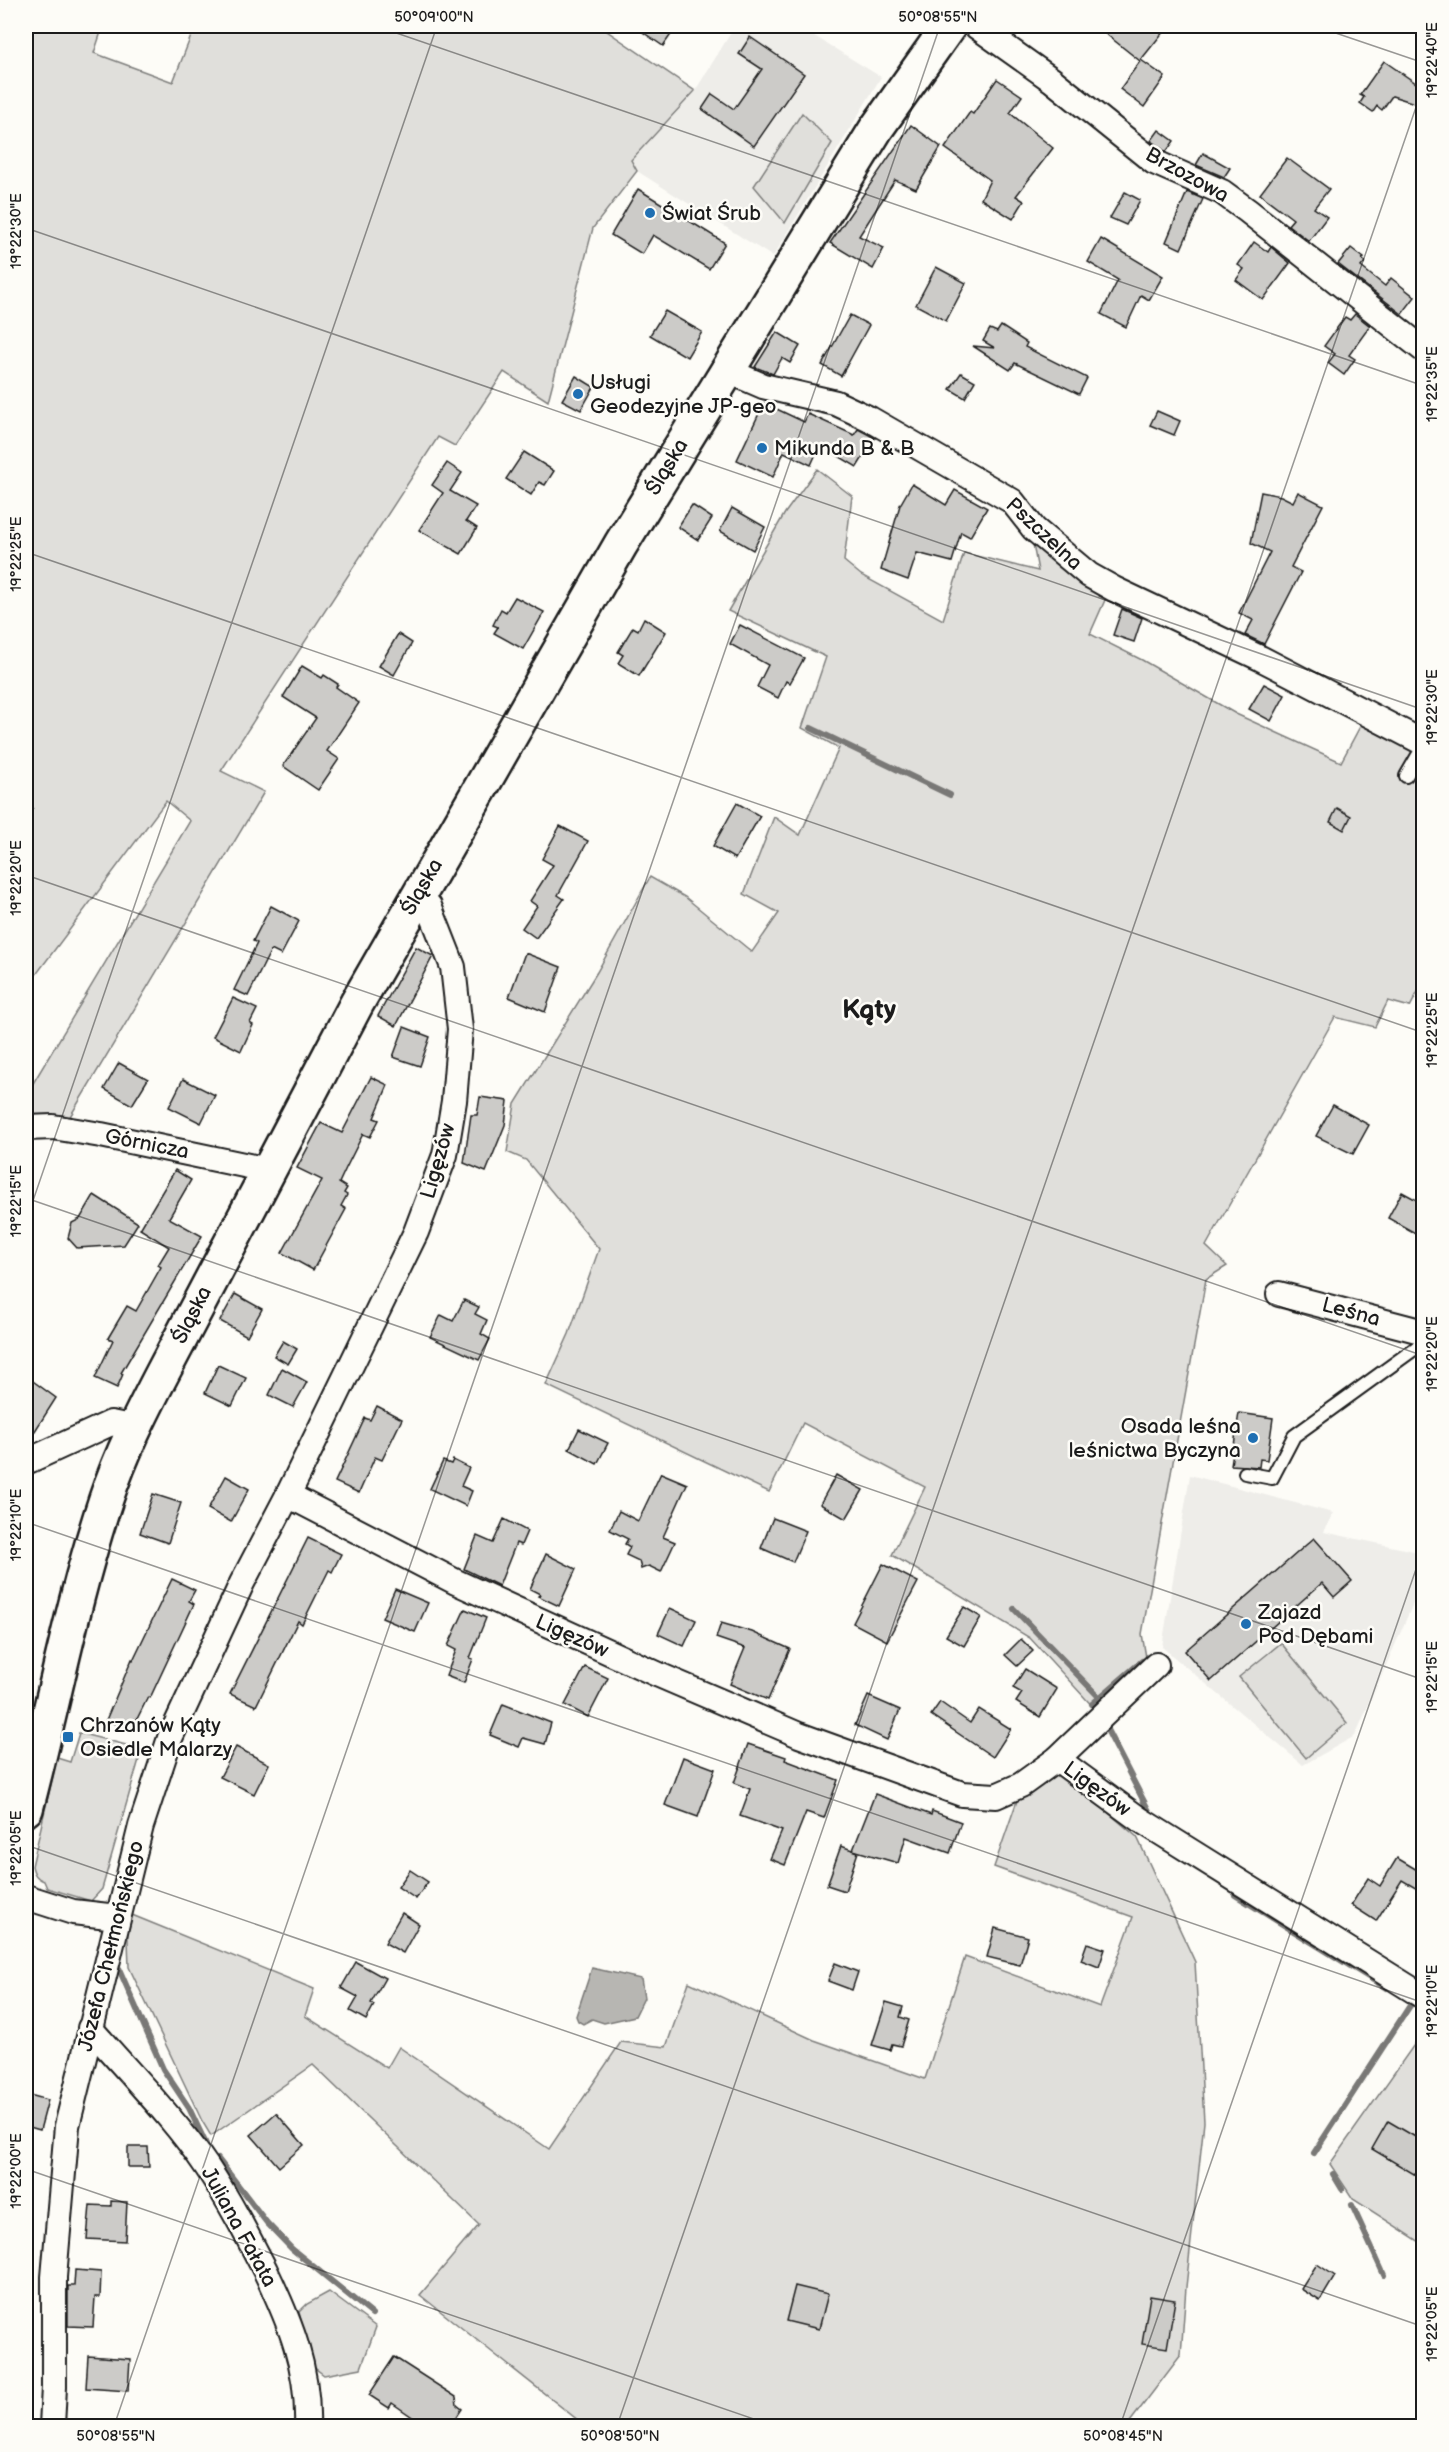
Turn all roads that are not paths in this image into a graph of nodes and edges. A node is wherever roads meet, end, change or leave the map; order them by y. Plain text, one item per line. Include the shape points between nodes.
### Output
1 (949, 26) edge
2 (976, 26) edge
3 (1424, 350) edge
4 (726, 370) junction
5 (1424, 744) edge
6 (1406, 776) dead end
7 (418, 893) junction
8 (26, 1128) edge
9 (267, 1170) junction
10 (1279, 1294) dead end
11 (1424, 1332) edge
12 (1424, 1342) edge
13 (135, 1428) junction
14 (26, 1462) edge
15 (1245, 1473) dead end
16 (288, 1495) junction
17 (1156, 1665) dead end
18 (1057, 1759) junction
19 (26, 1809) edge
20 (26, 1897) edge
21 (117, 1917) junction
22 (1424, 1996) edge
23 (90, 2028) junction
24 (52, 2427) edge
25 (307, 2427) edge

1 - 4 main road, Śląska via 876,129
2 - 3 street, Brzozowa via 1154,162 1222,192
4 - 5 street, Pszczelna via 763,387 836,403 870,419 1012,501 1034,529 1089,575
4 - 7 main road, Śląska
5 - 6 lane
7 - 9 main road, Śląska
7 - 16 street, Ligęzów via 429,906 453,967 460,1029 445,1155 416,1232
8 - 9 street, Górnicza via 53,1127 101,1135
9 - 13 main road, Śląska
10 - 11 street, Leśna
12 - 15 lane via 1294,1436 1272,1478
13 - 14 street via 111,1423
13 - 19 main road, Śląska via 106,1499
16 - 18 street, Ligęzów via 456,1582 658,1675 799,1735 962,1794 996,1796 1021,1785
16 - 21 street, Józefa Chełmońskiego via 170,1738
17 - 18 street
18 - 22 street, Ligęzów via 1139,1819
20 - 21 street via 73,1912
21 - 23 street, Józefa Chełmońskiego
23 - 24 street, Józefa Chełmońskiego via 67,2126 54,2277
23 - 25 street, Juliana Fałata via 206,2166 240,2220 297,2343 308,2406

